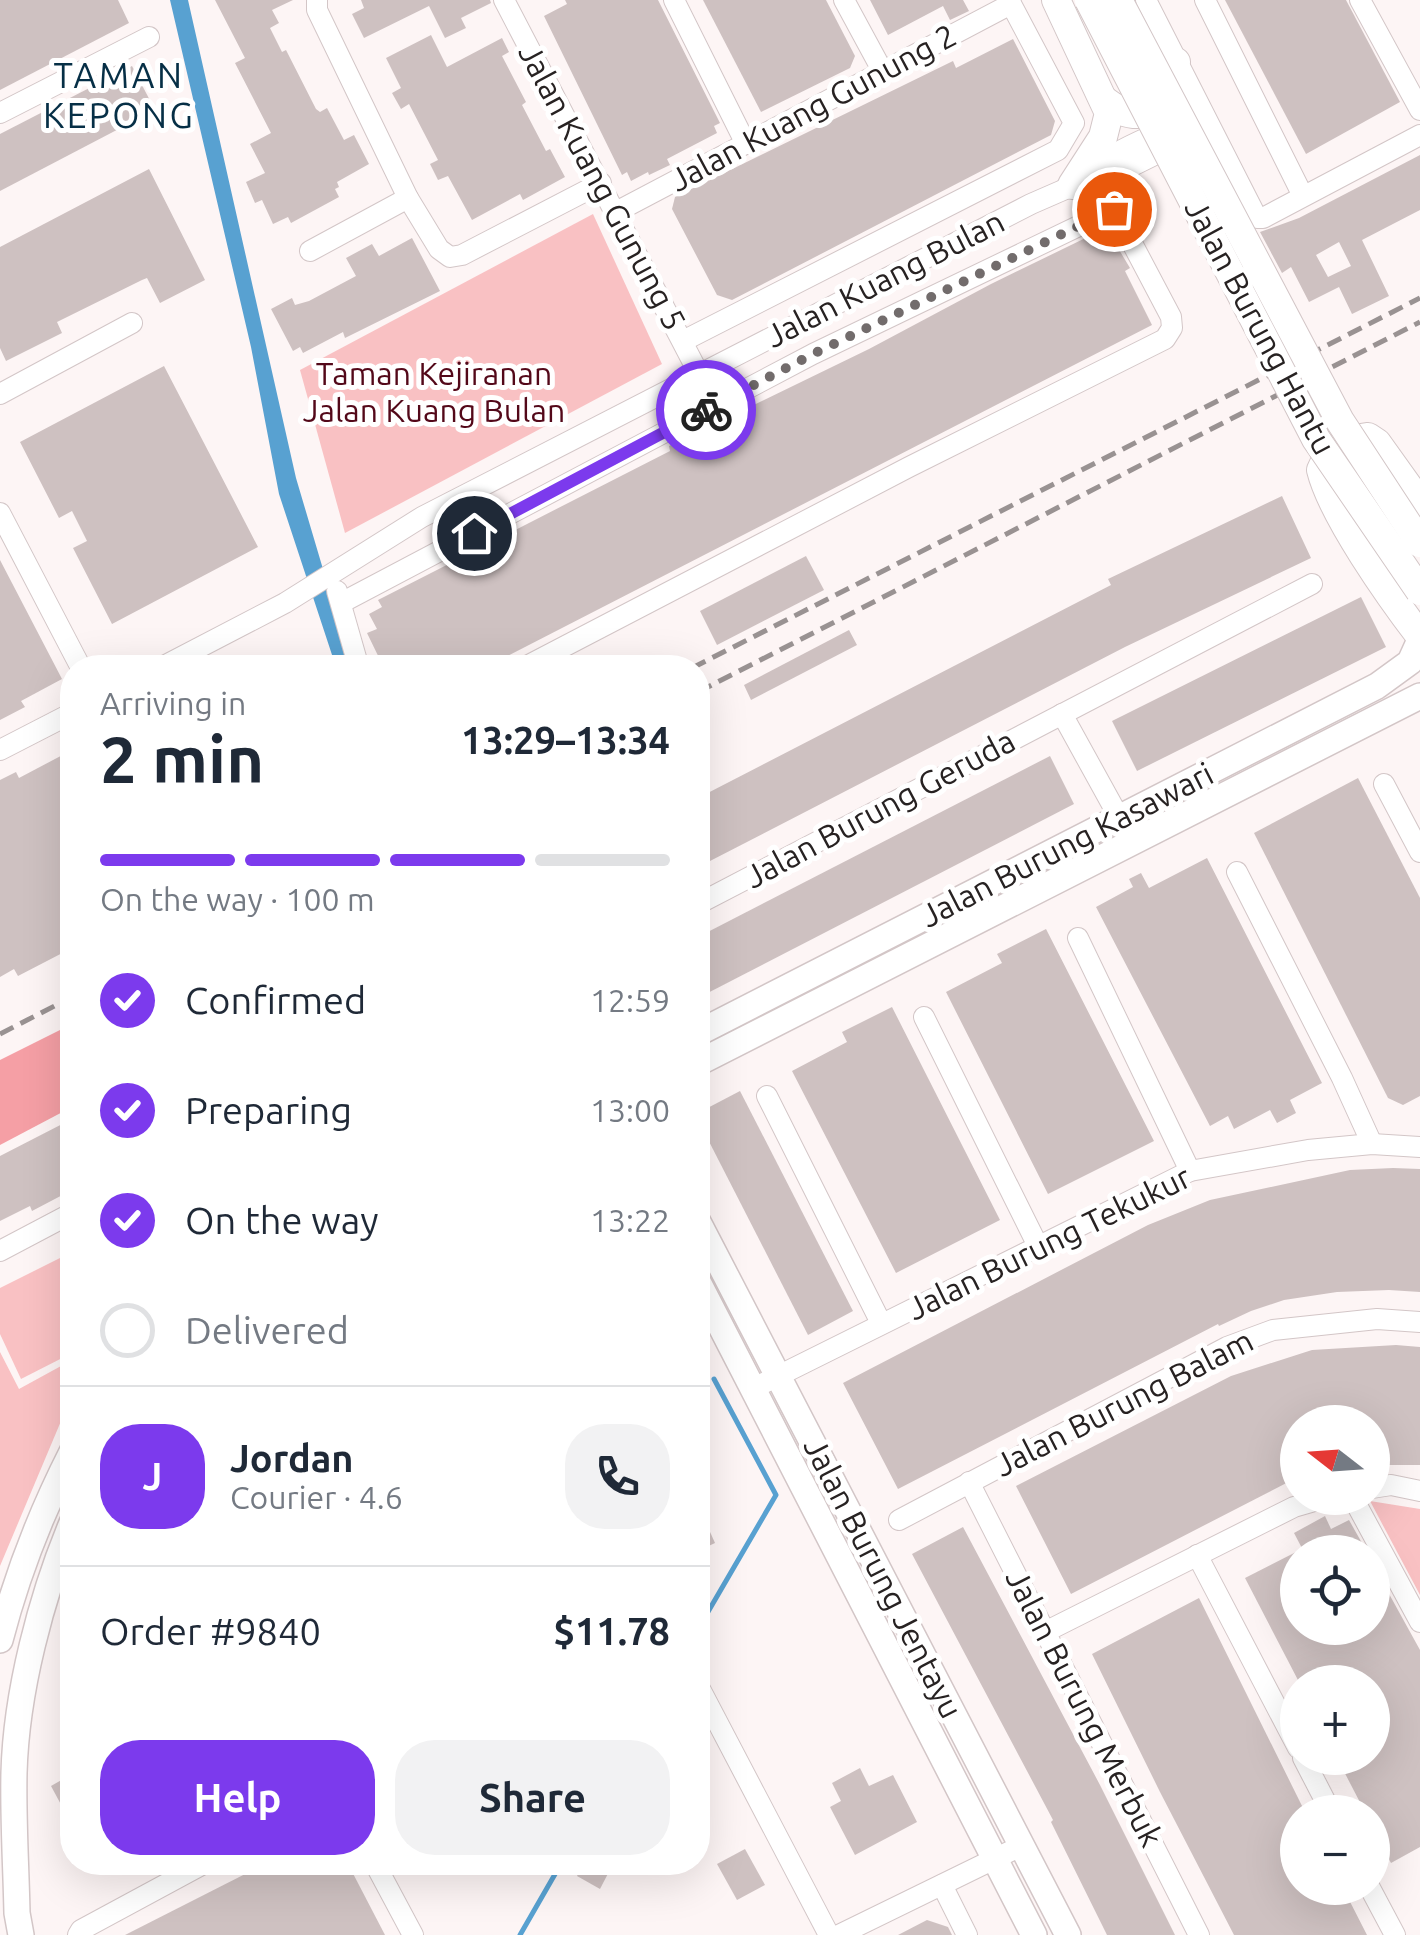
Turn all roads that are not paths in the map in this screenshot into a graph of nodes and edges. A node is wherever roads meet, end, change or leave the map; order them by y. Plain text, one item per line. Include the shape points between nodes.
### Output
1 (317, 0) edge
2 (674, 0) edge
3 (844, 0) edge
4 (1056, 0) edge
5 (1089, 0) edge
6 (1118, 0) edge
7 (1146, 0) edge
8 (1206, 0) edge
9 (1360, 0) edge
10 (511, 2) edge
11 (1010, 2) edge
12 (150, 37) dead end
13 (1176, 62) junction
14 (883, 72) junction
15 (1106, 102) junction
16 (1420, 110) edge
17 (0, 113) edge
18 (1205, 120) junction
19 (1420, 136) edge
20 (746, 144) junction
21 (601, 183) junction
22 (1097, 186) junction
23 (1303, 196) junction
24 (408, 198) junction
25 (616, 212) junction
26 (310, 251) dead end
27 (132, 323) dead end
28 (682, 341) junction
29 (700, 374) junction
30 (0, 394) edge
31 (1420, 503) edge
32 (0, 513) edge
33 (1420, 543) edge
34 (332, 575) junction
35 (1312, 584) dead end
36 (1420, 591) edge
37 (340, 603) junction
38 (1420, 638) edge
39 (74, 655) edge
40 (185, 655) edge
41 (355, 655) edge
42 (549, 655) edge
43 (1420, 696) edge
44 (1062, 714) junction
45 (60, 719) edge
46 (0, 750) edge
47 (1384, 784) dead end
48 (1120, 818) junction
49 (1132, 842) junction
50 (1420, 852) edge
51 (1237, 872) dead end
52 (710, 898) edge
53 (1078, 938) dead end
54 (924, 1017) dead end
55 (710, 1028) edge
56 (710, 1057) edge
57 (767, 1096) dead end
58 (1372, 1144) junction
59 (1420, 1148) edge
60 (1190, 1172) junction
61 (60, 1219) edge
62 (710, 1245) edge
63 (1038, 1246) junction
64 (0, 1251) edge
65 (710, 1305) edge
66 (1420, 1322) edge
67 (881, 1323) junction
68 (778, 1376) junction
69 (753, 1389) junction
70 (60, 1477) edge
71 (968, 1482) junction
72 (1390, 1485) edge
73 (1420, 1491) edge
74 (1280, 1515) edge
75 (1363, 1515) edge
76 (899, 1520) dead end
77 (1197, 1555) junction
78 (60, 1556) edge
79 (1420, 1622) edge
80 (1045, 1632) junction
81 (0, 1640) edge
82 (710, 1708) edge
83 (1280, 1714) edge
84 (1022, 1846) junction
85 (996, 1859) junction
86 (183, 1875) edge
87 (381, 1875) edge
88 (942, 1885) junction
89 (1379, 1905) edge
90 (13, 1919) edge
91 (79, 1932) edge
92 (413, 1935) edge
93 (829, 1935) edge
94 (839, 1935) edge
95 (967, 1935) edge
96 (1034, 1935) edge
97 (1068, 1935) edge
98 (1199, 1935) edge
99 (1394, 1935) edge

1 - 24 street via 316,10
2 - 20 street
3 - 14 street
4 - 15 main road
5 - 36 main road, Jalan Burung Hantu, bridge via 1316,439
6 - 33 main road, Jalan Burung Hantu, bridge via 1340,421
7 - 13 street
8 - 23 street
9 - 16 street
10 - 21 street, Jalan Kuang Gunung 5
11 - 14 street, Jalan Kuang Gunung 2
11 - 28 street via 1074,124 1058,150
12 - 17 street
13 - 15 main road via 1171,92 1158,107 1130,115
13 - 18 street
14 - 20 street, Jalan Kuang Gunung 2
15 - 22 main road
18 - 22 street, Jalan Kuang Bulan
18 - 22 street
18 - 23 street via 1254,214 1263,218
19 - 23 street
20 - 25 street, Jalan Kuang Gunung 2
21 - 24 street via 450,257
21 - 25 street, Jalan Kuang Gunung 5
22 - 29 street, Jalan Kuang Bulan
22 - 37 street via 813,354
22 - 42 street via 1171,318 1165,339
24 - 26 street
25 - 28 street, Jalan Kuang Gunung 5
27 - 30 street
28 - 29 street, Jalan Kuang Gunung 5
29 - 34 street, Jalan Kuang Bulan via 422,518
31 - 38 main road via 1368,437 1325,459 1321,470 1335,504
32 - 39 street
34 - 37 street
34 - 40 street, Jalan Kuang Bulan
35 - 44 street, Jalan Burung Geruda
37 - 41 street
38 - 48 street, Jalan Burung Kasawari via 1410,662 1377,686
43 - 49 street, Jalan Burung Kasawari
44 - 48 street
44 - 52 street, Jalan Burung Geruda
45 - 46 street
47 - 50 street
48 - 49 street
48 - 55 street, Jalan Burung Kasawari
49 - 56 street, Jalan Burung Kasawari
51 - 58 street
53 - 60 street
54 - 63 street
57 - 67 street
58 - 59 street, Jalan Burung Tekukur
58 - 60 street, Jalan Burung Tekukur
60 - 63 street, Jalan Burung Tekukur
61 - 64 street
62 - 68 street, Jalan Burung Jentayu
63 - 67 street, Jalan Burung Tekukur
65 - 69 street, Jalan Burung Jentayu
66 - 71 street, Jalan Burung Balam via 1377,1319 1273,1330 1227,1347
67 - 68 street, Jalan Burung Tekukur
68 - 69 street, Jalan Burung Tekukur
68 - 84 street, Jalan Burung Jentayu
69 - 85 street, Jalan Burung Jentayu
70 - 81 street via 20,1569
71 - 76 street, Jalan Burung Balam
71 - 80 street, Jalan Burung Merbuk
72 - 73 street
74 - 77 street
75 - 79 street
77 - 80 street
77 - 83 street
78 - 90 street via 17,1734
80 - 98 street, Jalan Burung Merbuk
82 - 93 street
84 - 85 street
84 - 97 street, Jalan Burung Jentayu
85 - 88 street
85 - 96 street, Jalan Burung Jentayu
86 - 91 street
87 - 92 street
88 - 94 street
88 - 95 street
89 - 99 street

